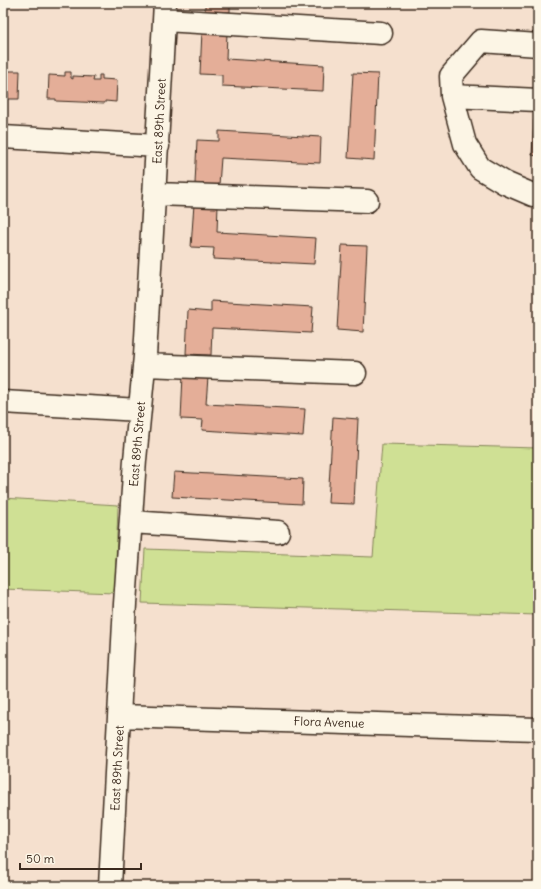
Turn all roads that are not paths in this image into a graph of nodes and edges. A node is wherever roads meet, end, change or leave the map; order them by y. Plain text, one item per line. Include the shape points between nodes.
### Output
1 (164, 12) edge
2 (380, 33) dead end
3 (538, 45) edge
4 (452, 96) junction
5 (538, 100) edge
6 (3, 138) edge
7 (158, 146) junction
8 (155, 194) junction
9 (538, 195) edge
10 (367, 201) dead end
11 (144, 365) junction
12 (356, 373) dead end
13 (3, 402) edge
14 (140, 410) junction
15 (131, 522) junction
16 (278, 532) dead end
17 (120, 716) junction
18 (538, 729) edge
19 (110, 886) edge

1 - 2 street
1 - 7 street, East 89th Street
3 - 4 street via 481,41 451,76
4 - 5 street
4 - 9 street via 465,144 480,168 505,183
6 - 7 street
7 - 8 street, East 89th Street
8 - 10 street
8 - 11 street, East 89th Street
11 - 12 street
11 - 14 street, East 89th Street
13 - 14 street
14 - 15 street, East 89th Street
15 - 16 street
15 - 17 street, East 89th Street
17 - 18 street, Flora Avenue
17 - 19 street, East 89th Street

